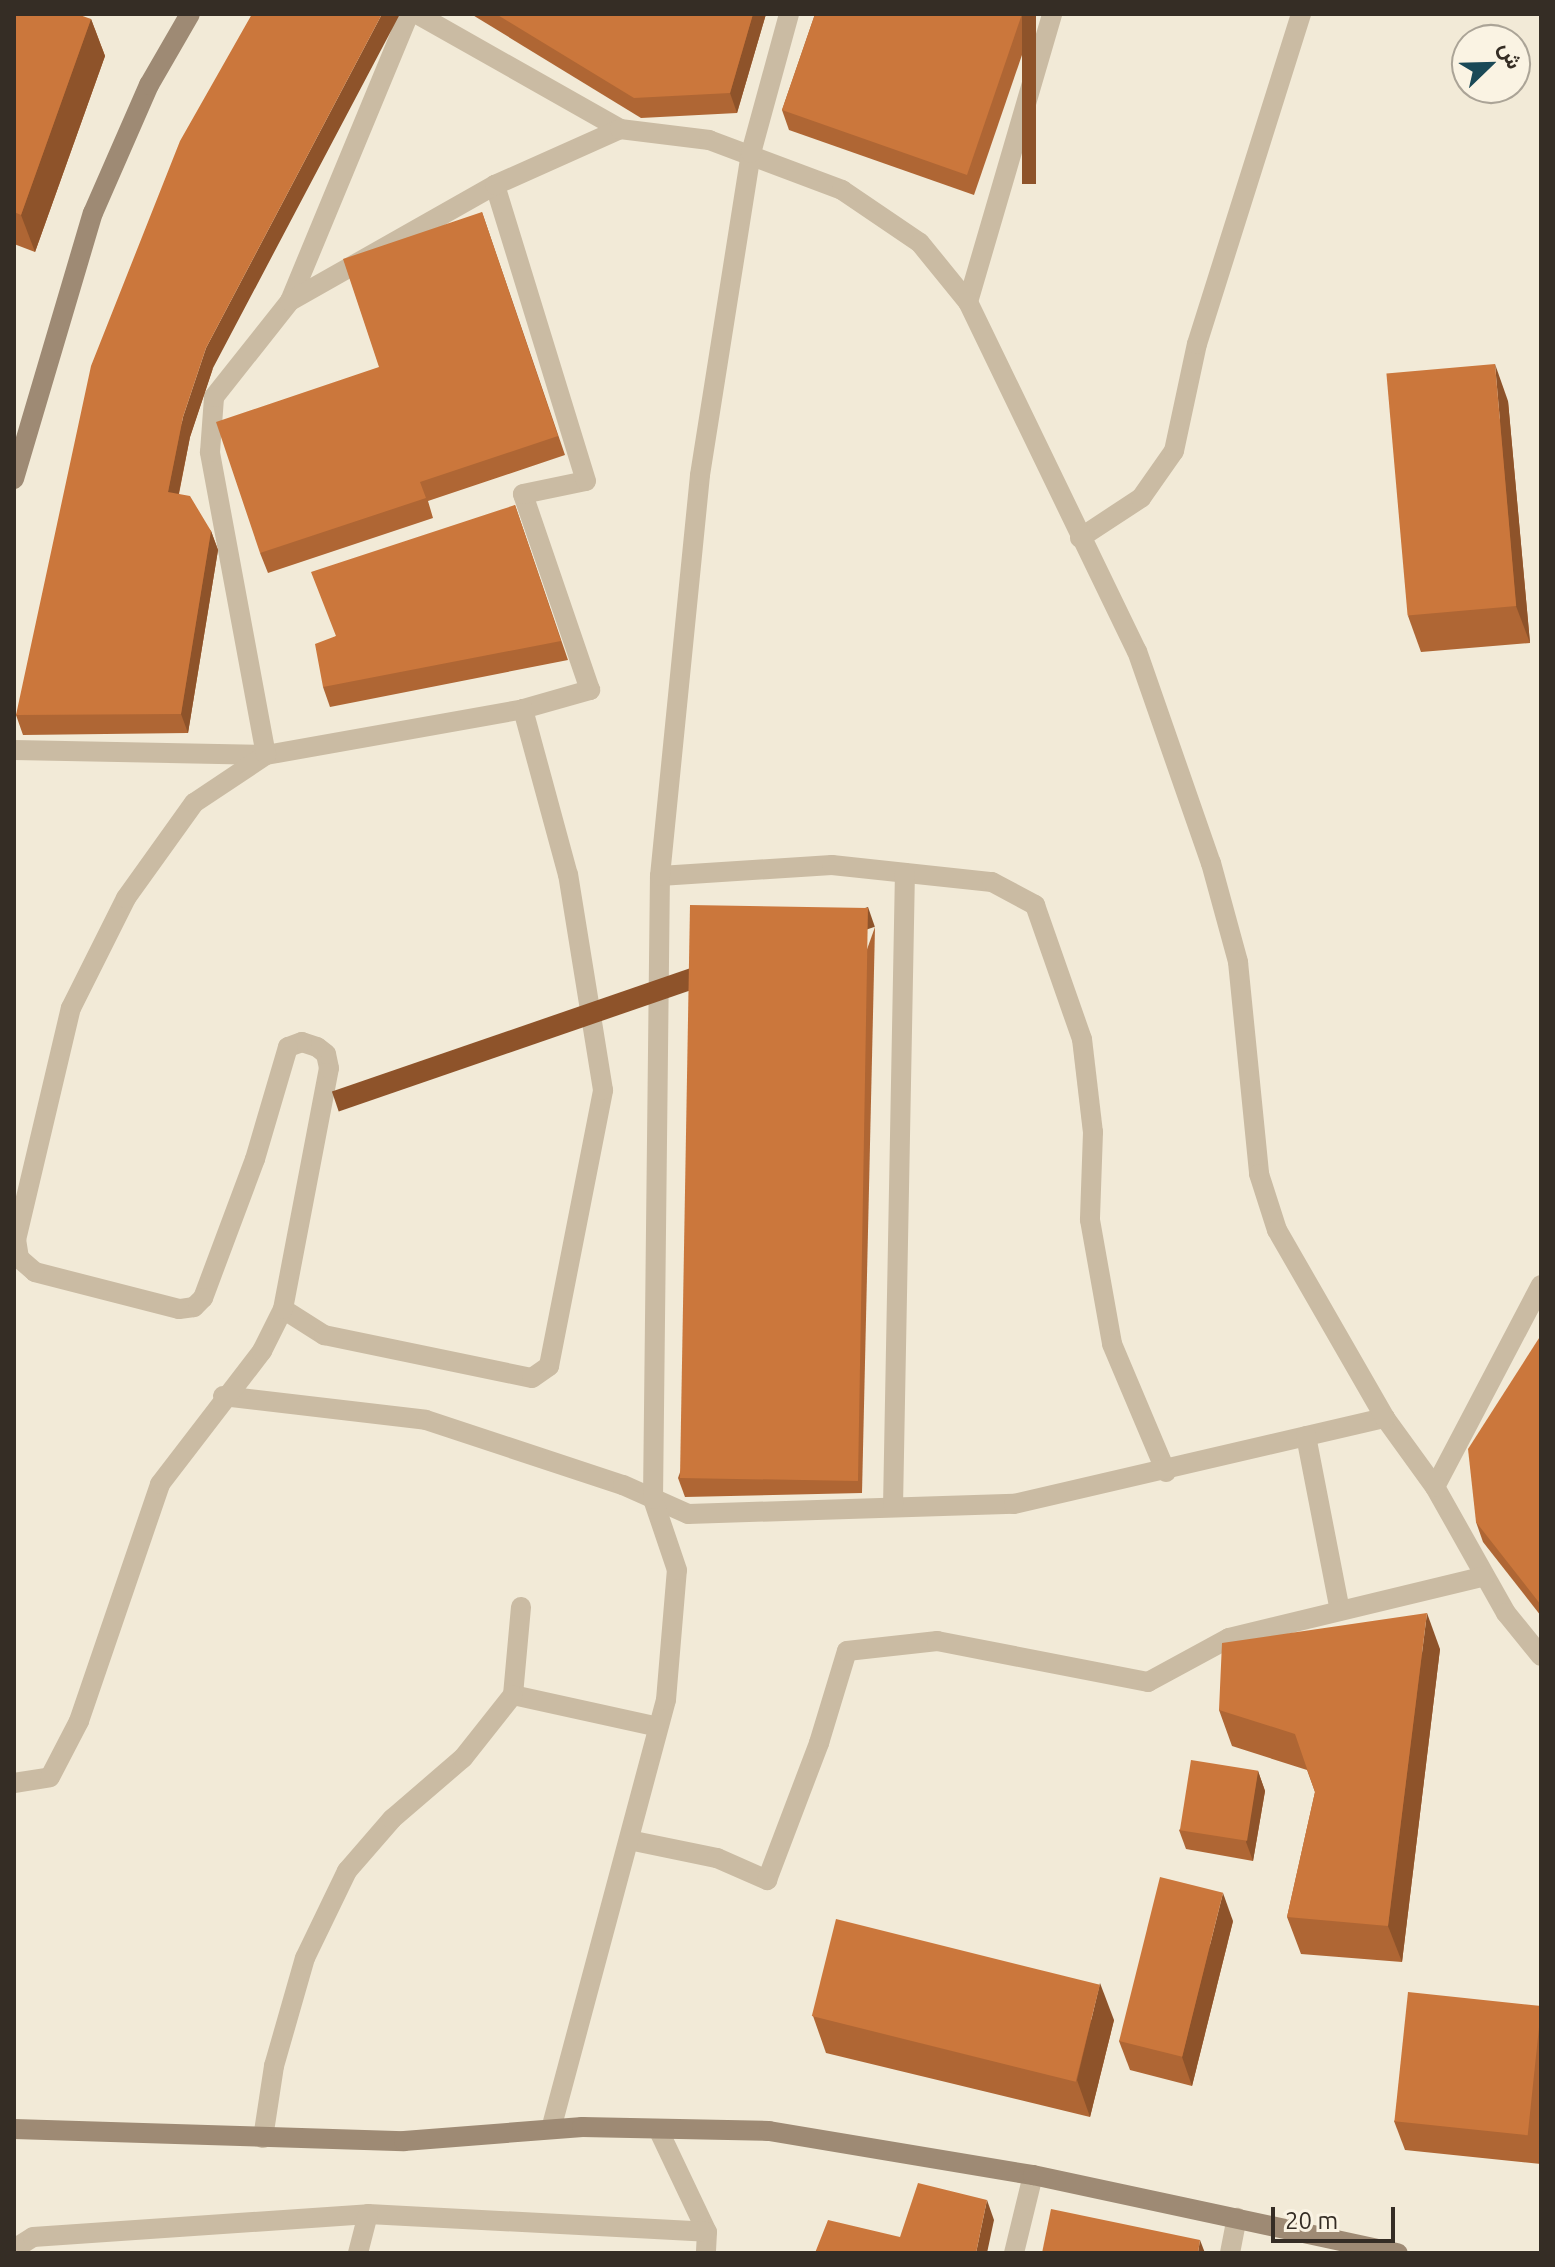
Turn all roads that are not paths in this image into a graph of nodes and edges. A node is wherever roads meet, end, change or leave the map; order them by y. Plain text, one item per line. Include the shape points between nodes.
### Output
1 (190, 14) edge
2 (409, 14) edge
3 (417, 14) edge
4 (789, 14) edge
5 (1052, 14) edge
6 (1301, 14) edge
7 (620, 129) junction
8 (751, 153) junction
9 (495, 185) junction
10 (290, 301) junction
11 (968, 302) junction
12 (14, 479) edge
13 (1080, 538) junction
14 (523, 709) junction
15 (14, 750) edge
16 (266, 755) junction
17 (905, 873) junction
18 (660, 876) junction
19 (1541, 1285) edge
20 (283, 1309) junction
21 (223, 1396) junction
22 (1385, 1418) junction
23 (1306, 1436) junction
24 (1166, 1472) junction
25 (1435, 1487) junction
26 (653, 1499) junction
27 (893, 1507) junction
28 (1485, 1576) junction
29 (521, 1607) dead end
30 (1340, 1611) junction
31 (1541, 1656) edge
32 (513, 1695) junction
33 (658, 1727) junction
34 (14, 1783) edge
35 (629, 1840) junction
36 (14, 2129) edge
37 (551, 2129) junction
38 (658, 2129) junction
39 (263, 2138) junction
40 (1033, 2175) junction
41 (368, 2214) junction
42 (1237, 2218) junction
43 (706, 2243) edge
44 (14, 2249) edge
45 (358, 2253) edge
46 (1014, 2253) edge
47 (1230, 2253) edge
48 (1398, 2253) edge

1 - 12 street via 149,85 93,213
2 - 10 street
3 - 7 street
4 - 8 street
5 - 11 street
6 - 13 street via 1197,344 1174,451 1141,498
7 - 8 street via 709,140
7 - 9 street
8 - 11 street via 842,190 920,243
8 - 18 street via 700,475
9 - 10 street
9 - 14 street via 586,481 523,494 590,690
10 - 16 street via 214,397 210,452
11 - 13 street
13 - 22 street via 1137,651 1211,863 1238,962 1259,1174 1277,1230
14 - 16 street
14 - 20 street via 568,875 603,1090 549,1366 532,1378 324,1335
15 - 16 street
16 - 20 street via 194,803 126,898 71,1008 16,1240 19,1258 35,1272 179,1309 194,1307 203,1298 255,1159 282,1060 288,1047 302,1042 326,1054 329,1068
17 - 18 street via 832,865
17 - 24 street via 992,882 1035,905 1082,1039 1093,1132 1090,1220 1112,1344
17 - 27 street
18 - 26 street
19 - 25 street
20 - 21 street via 262,1351
21 - 26 street via 426,1420
21 - 34 street via 160,1484 79,1721 50,1777
22 - 23 street
22 - 25 street
23 - 24 street
23 - 30 street
24 - 27 street via 1014,1504
25 - 28 street
26 - 27 street via 688,1514
26 - 33 street via 677,1570 666,1700
28 - 30 street
28 - 31 street
29 - 32 street
30 - 35 street via 1229,1638 1148,1682 937,1641 847,1651 767,1880 717,1858
32 - 33 street
32 - 39 street via 463,1758 392,1819 347,1871 305,1958 274,2066
33 - 35 street
35 - 37 street
36 - 39 street
37 - 38 street
37 - 39 street via 404,2141
38 - 40 street via 769,2131
38 - 43 street
40 - 42 street
40 - 46 street
41 - 43 street
41 - 44 street via 33,2237
41 - 45 street
42 - 47 street
42 - 48 street

